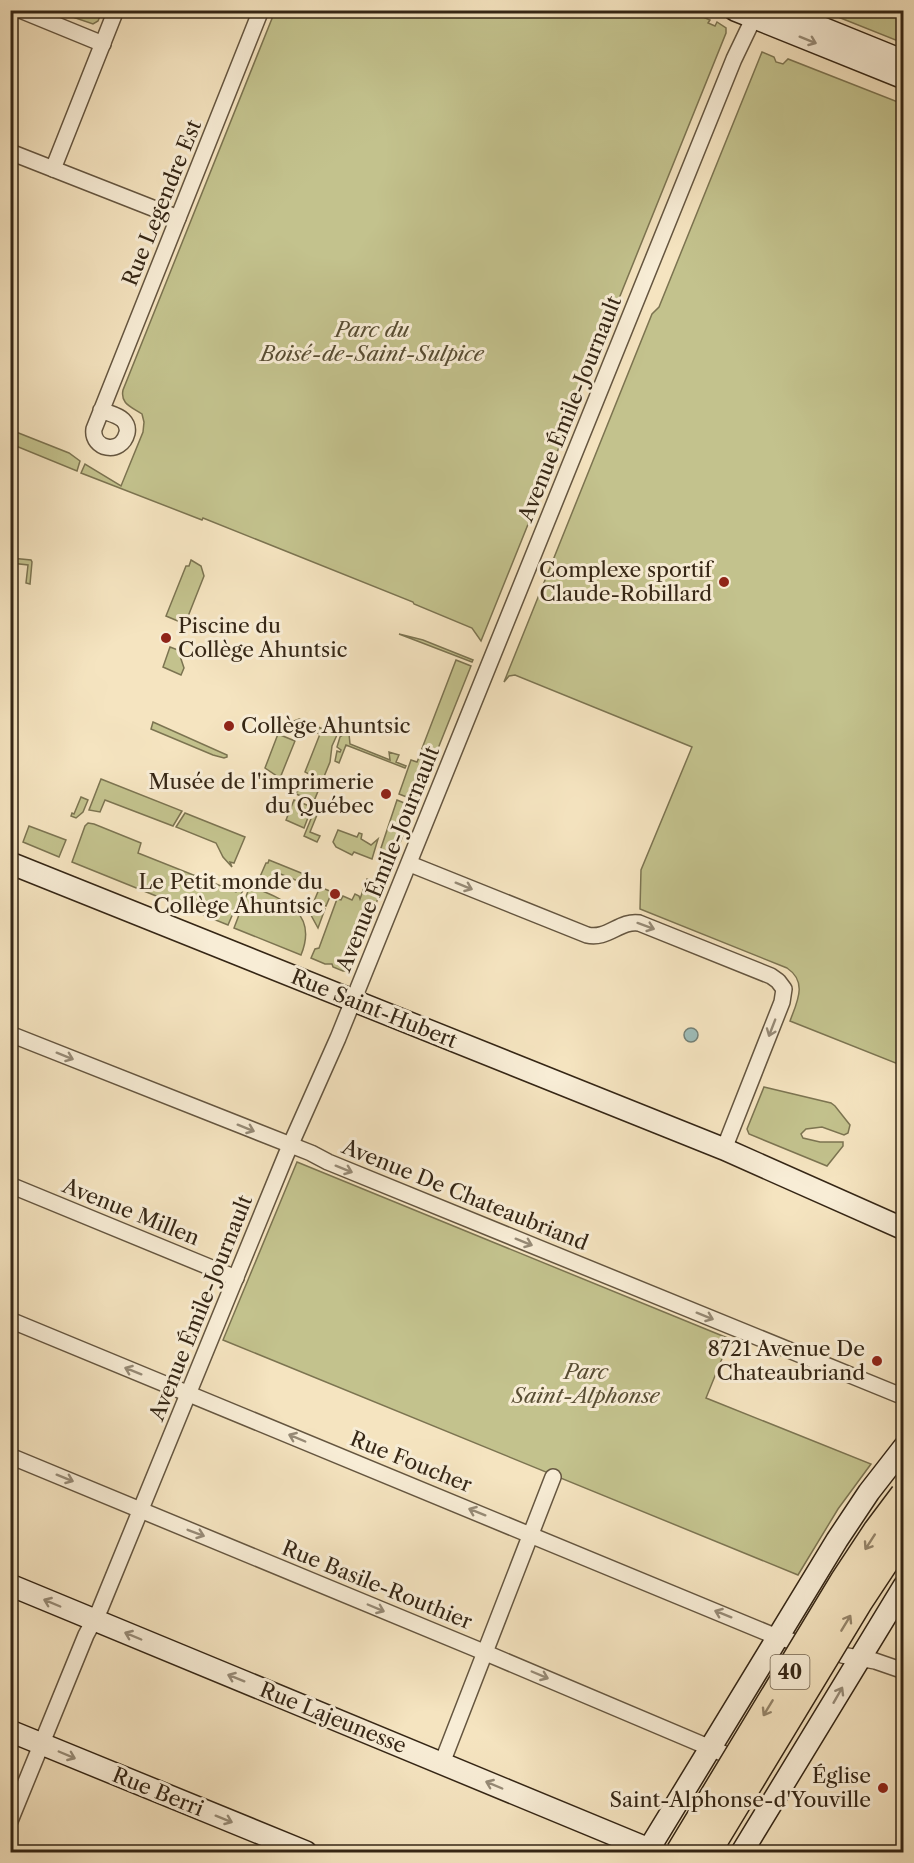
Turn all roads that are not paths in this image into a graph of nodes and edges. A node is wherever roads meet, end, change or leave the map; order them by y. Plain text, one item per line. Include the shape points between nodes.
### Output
1 (20, 10) edge
2 (116, 10) edge
3 (261, 10) edge
4 (778, 10) edge
5 (748, 13) edge
6 (103, 44) junction
7 (903, 61) edge
8 (903, 78) edge
9 (10, 152) edge
10 (53, 169) junction
11 (178, 218) junction
12 (101, 410) dead end
13 (10, 863) edge
14 (410, 864) junction
15 (353, 1001) junction
16 (10, 1034) edge
17 (290, 1145) junction
18 (731, 1152) junction
19 (10, 1185) edge
20 (903, 1214) edge
21 (903, 1229) edge
22 (236, 1278) junction
23 (10, 1320) edge
24 (188, 1393) junction
25 (903, 1397) edge
26 (903, 1447) edge
27 (10, 1456) edge
28 (554, 1477) dead end
29 (903, 1495) edge
30 (141, 1511) junction
31 (903, 1533) edge
32 (532, 1534) junction
33 (10, 1585) edge
34 (903, 1586) edge
35 (94, 1620) junction
36 (786, 1640) junction
37 (486, 1653) junction
38 (850, 1657) junction
39 (903, 1671) edge
40 (10, 1731) edge
41 (41, 1744) junction
42 (719, 1751) junction
43 (442, 1763) junction
44 (10, 1821) edge
45 (306, 1852) edge
46 (650, 1852) edge
47 (680, 1852) edge
48 (707, 1852) edge
49 (742, 1852) edge

1 - 6 street
2 - 6 street
3 - 11 street, Rue Legendre Est
4 - 7 main road
5 -> 8 main road
5 - 14 street, Avenue Émile-Journault via 734,59
6 - 10 street
9 - 10 street
10 - 11 street
11 - 12 street, Rue Legendre Est
13 - 15 main road, Rue Saint-Hubert
14 - 15 street, Avenue Émile-Journault
14 -> 18 street via 587,935 597,936 630,922 639,923 778,981 784,989 782,1002
15 - 17 street, Avenue Émile-Journault
15 - 18 main road, Rue Saint-Hubert
16 -> 17 street, Avenue De Chateaubriand
17 - 22 street, Avenue Émile-Journault
17 -> 25 street, Avenue De Chateaubriand
18 - 20 main road, Rue Saint-Hubert
18 - 21 main road, Rue Saint-Hubert
19 - 22 street, Avenue Millen
22 - 24 street, Avenue Émile-Journault
24 -> 23 street, Rue Foucher
24 - 30 street, Avenue Émile-Journault
32 -> 24 street, Rue Foucher
26 - 36 main road via 851,1518
27 -> 30 street, Rue Basile-Routhier
28 - 32 street
29 -> 47 highway, 40, bridge via 844,1581
30 - 35 street, Avenue Émile-Journault
30 -> 37 street, Rue Basile-Routhier
48 -> 31 highway, 40, bridge
36 -> 32 street, Rue Foucher
32 - 37 street
35 -> 33 main road, Rue Lajeunesse
34 - 38 main road
35 - 41 street, Avenue Émile-Journault
43 -> 35 main road, Rue Lajeunesse
36 - 42 main road
37 -> 42 street, Rue Basile-Routhier
37 - 43 street
38 - 39 street
49 -> 38 main road via 776,1778
40 - 41 main road, Rue Berri
41 - 44 street, Avenue Émile-Journault
41 -> 45 main road, Rue Berri
42 - 46 main road
46 -> 43 main road, Rue Lajeunesse

